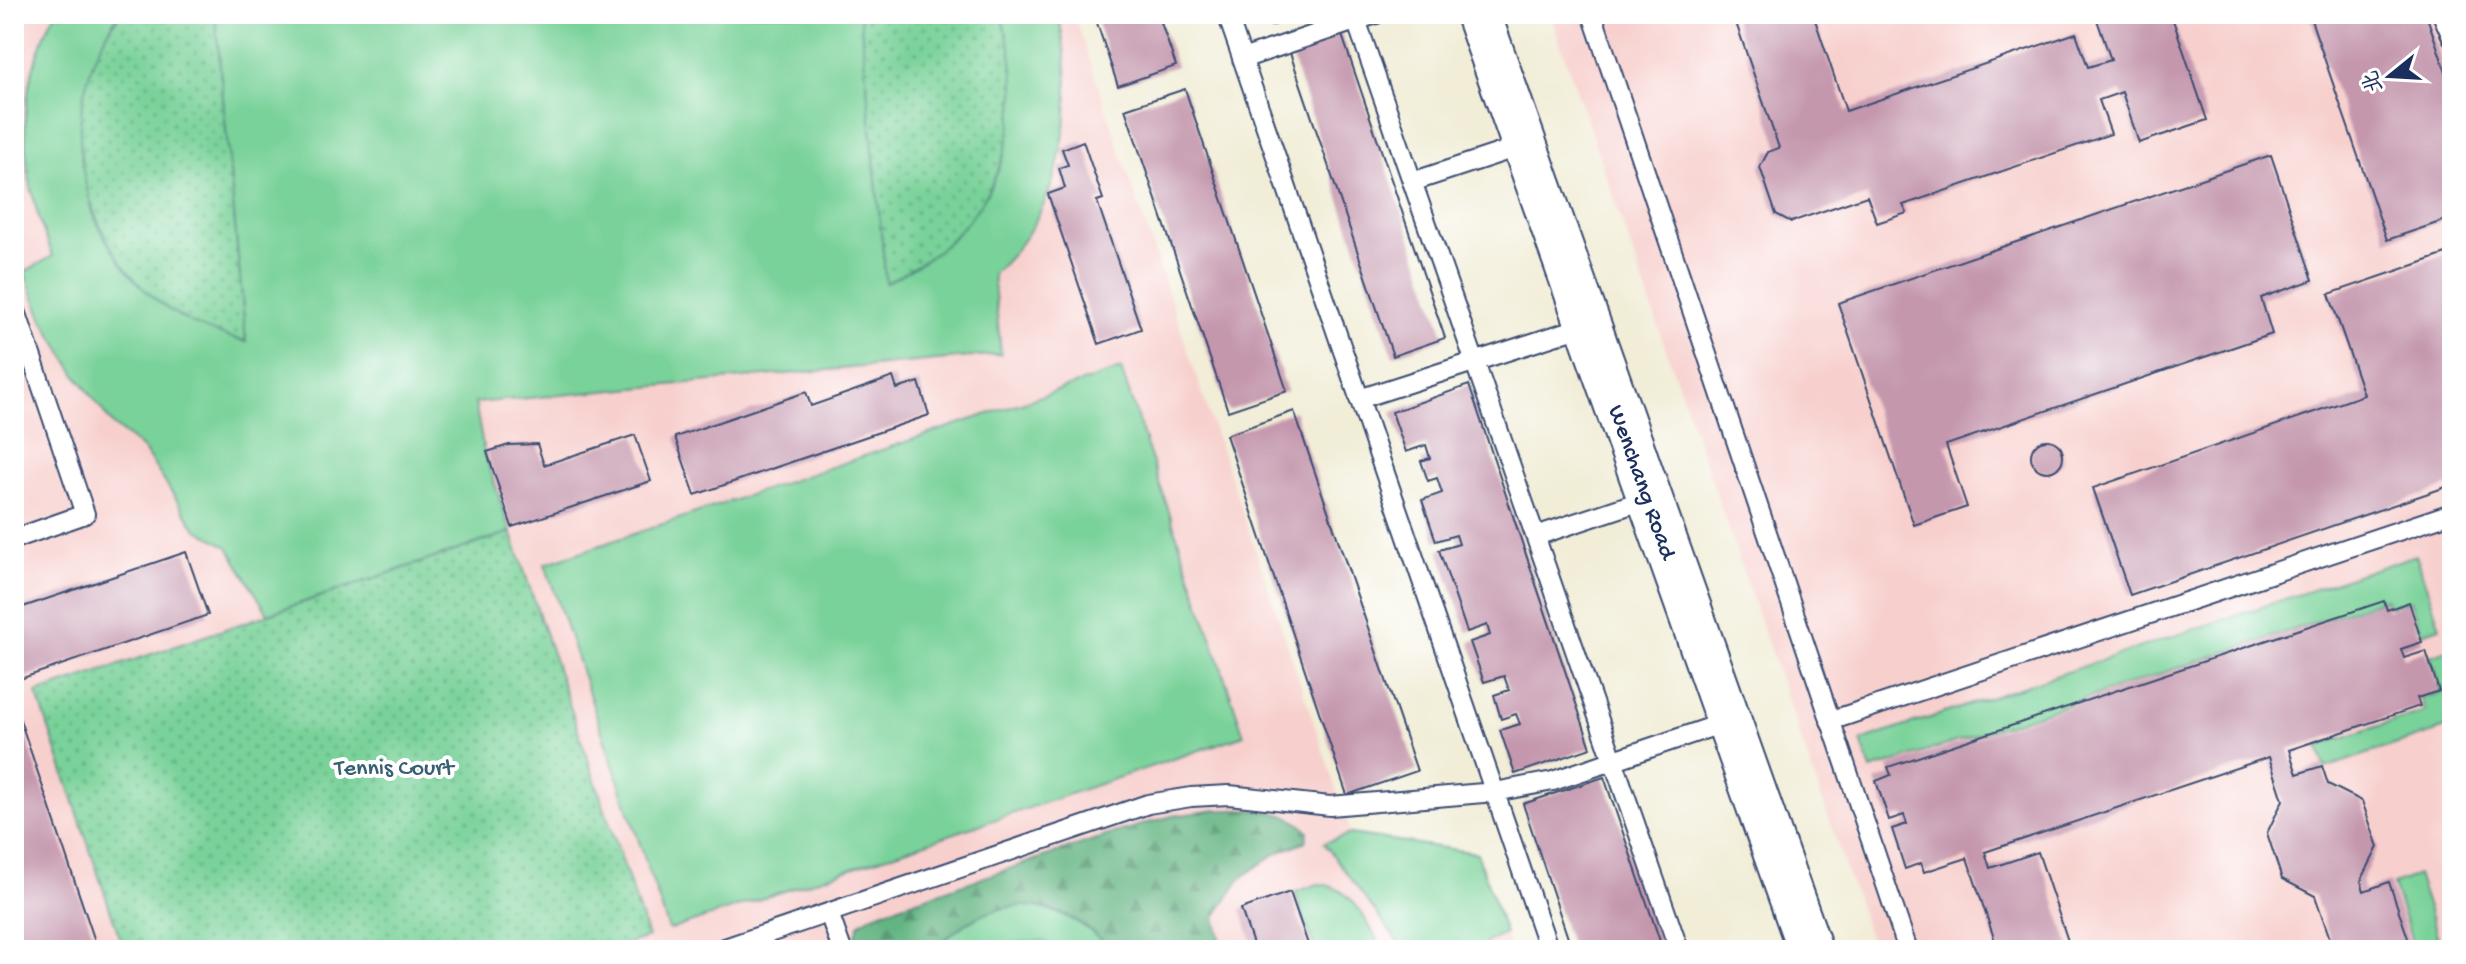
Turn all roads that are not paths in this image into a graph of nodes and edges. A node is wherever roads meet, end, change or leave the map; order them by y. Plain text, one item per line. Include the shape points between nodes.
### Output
1 (1227, 14) edge
2 (1376, 14) edge
3 (1478, 14) edge
4 (1592, 14) edge
5 (2442, 14) edge
6 (1355, 17) edge
7 (2452, 37) edge
8 (1242, 59) junction
9 (1524, 145) junction
10 (1412, 182) junction
11 (14, 305) edge
12 (1588, 325) junction
13 (1475, 362) junction
14 (1359, 399) junction
15 (1650, 498) junction
16 (2452, 513) edge
17 (1536, 536) junction
18 (14, 539) edge
19 (1729, 721) junction
20 (1830, 721) junction
21 (1613, 760) junction
22 (1495, 792) junction
23 (829, 913) junction
24 (719, 950) edge
25 (842, 950) edge
26 (1549, 950) edge
27 (1679, 950) edge
28 (1810, 950) edge
29 (1908, 950) edge

1 - 8 lane
2 - 6 lane
3 - 9 street, Wenchang Road
4 - 20 lane
5 - 7 lane
6 - 8 lane
6 - 10 lane
8 - 14 lane
9 - 10 lane
9 - 12 street, Wenchang Road
10 - 13 lane
11 - 18 lane via 85,514
12 - 13 lane
12 - 15 street, Wenchang Road
13 - 14 lane
13 - 17 lane
14 - 22 lane
15 - 17 lane
15 - 19 street, Wenchang Road
16 - 20 lane
17 - 21 lane
19 - 21 lane
19 - 28 street, Wenchang Road
20 - 29 lane
21 - 22 lane via 1553,781
21 - 27 lane
22 - 23 lane via 1330,806 1229,795 1148,804
22 - 26 lane
23 - 24 lane
23 - 25 lane

